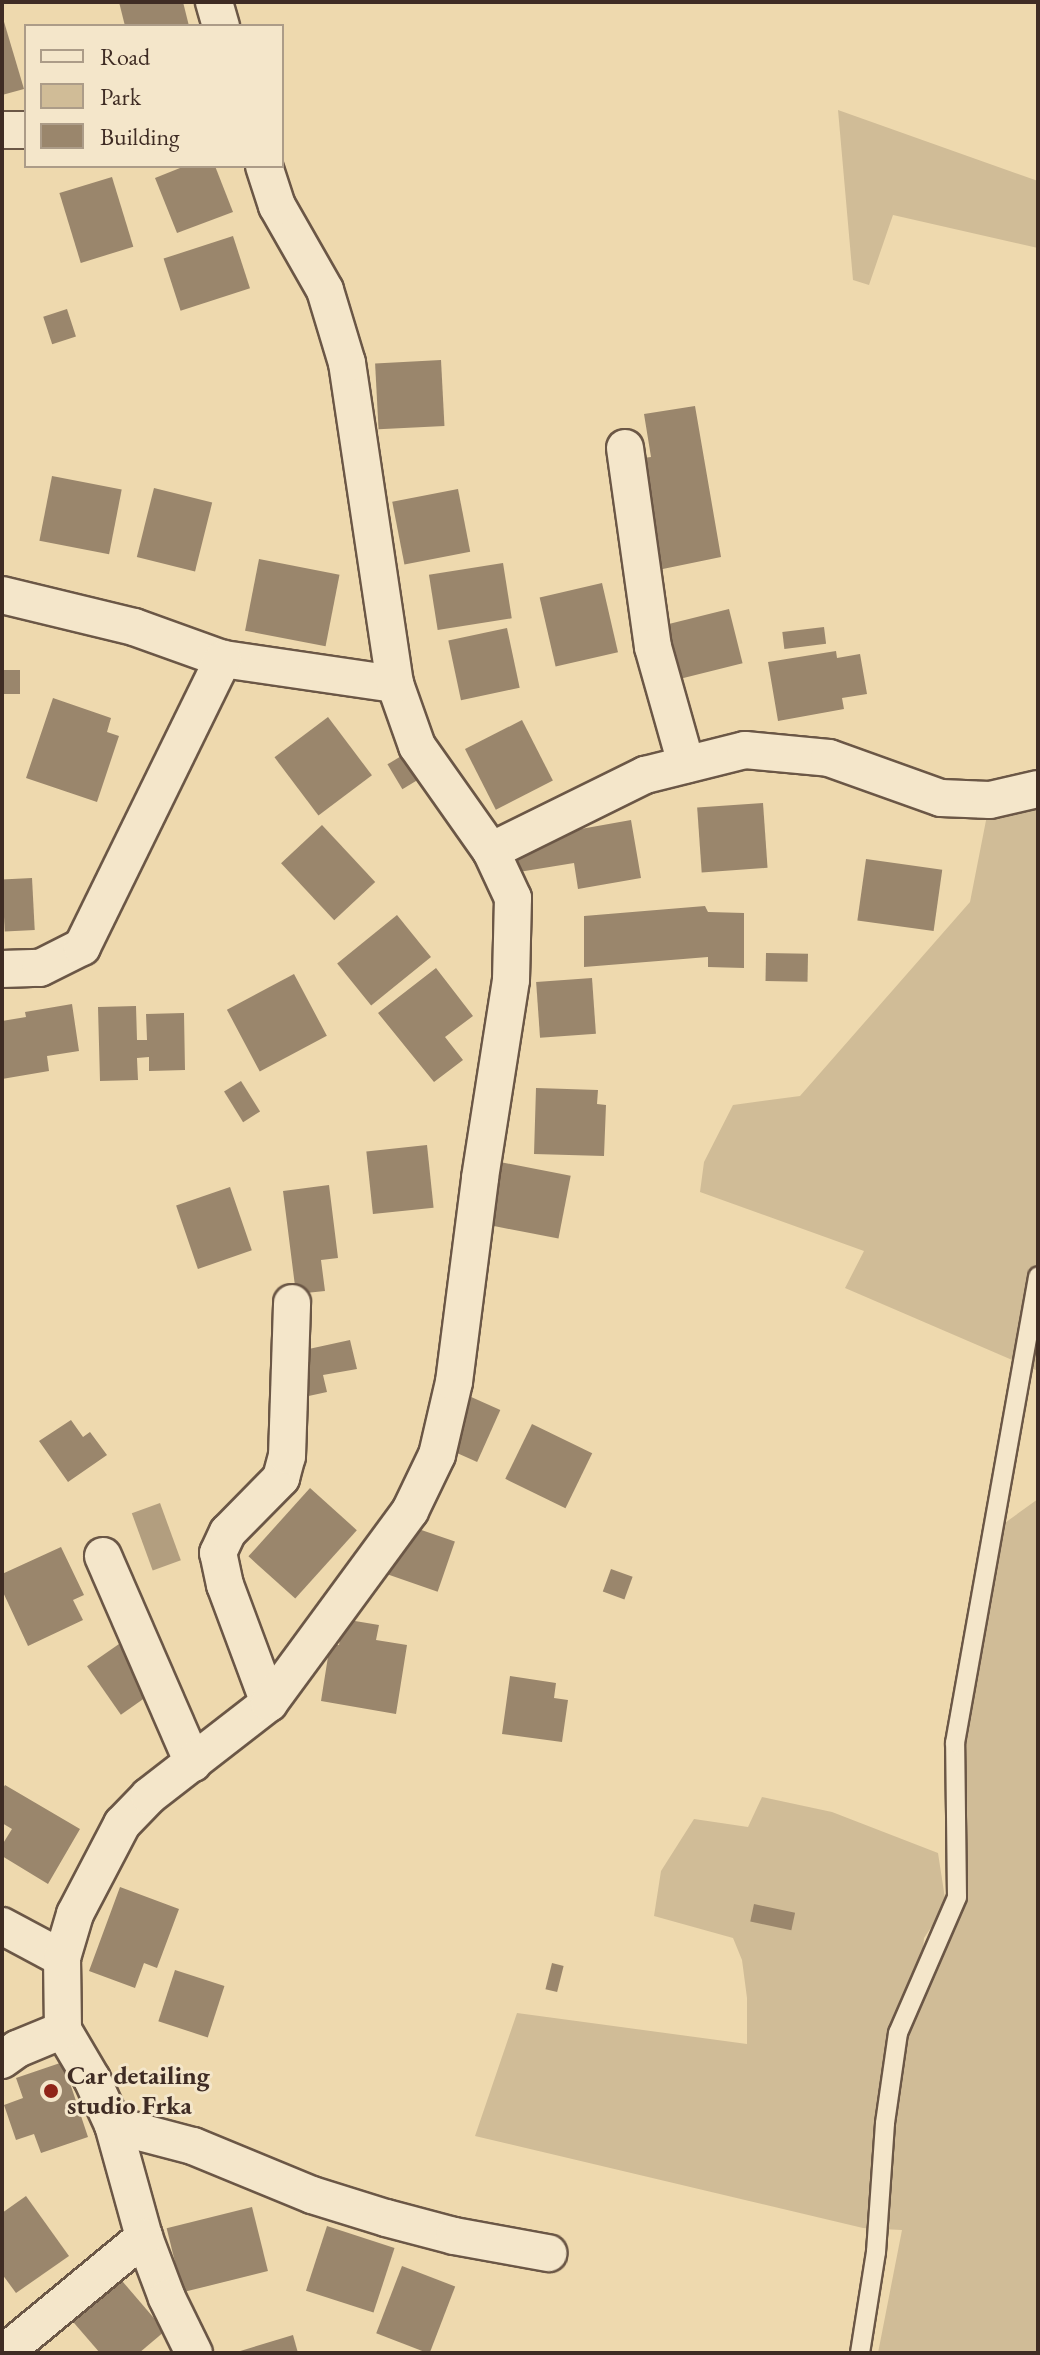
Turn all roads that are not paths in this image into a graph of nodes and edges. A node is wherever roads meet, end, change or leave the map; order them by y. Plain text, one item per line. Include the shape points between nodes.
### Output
1 (214, 2) edge
2 (220, 24) edge
3 (2, 130) edge
4 (24, 130) edge
5 (265, 168) edge
6 (625, 448) dead end
7 (2, 595) edge
8 (223, 659) junction
9 (395, 684) junction
10 (686, 764) junction
11 (1038, 789) edge
12 (491, 851) junction
13 (2, 969) edge
14 (1038, 1276) edge
15 (292, 1303) dead end
16 (103, 1556) dead end
17 (269, 1703) junction
18 (193, 1763) junction
19 (2, 1926) edge
20 (62, 1958) junction
21 (63, 2030) junction
22 (2, 2060) edge
23 (113, 2125) junction
24 (144, 2237) junction
25 (548, 2253) dead end
26 (4, 2353) edge
27 (194, 2353) edge
28 (860, 2353) edge

1 - 2 street
3 - 4 street
5 - 9 street via 277,206 325,290 347,363
6 - 10 street via 653,647
7 - 8 street via 134,627
8 - 9 street
8 - 13 street via 82,947 40,968
9 - 12 street via 417,746
10 - 11 street via 745,750 829,758 941,798 990,800
10 - 12 street via 645,775
12 - 17 street via 513,898 511,980 448,1421 410,1511
14 - 28 lane via 955,1743 957,1897 898,2033
15 - 17 street via 287,1456 281,1478 228,1532 218,1553
16 - 18 street
17 - 18 street
18 - 20 street via 122,1824 75,1914
19 - 20 street
20 - 21 street
21 - 22 street
21 - 23 street
23 - 24 street
23 - 25 street via 193,2146 312,2195 386,2218
24 - 26 street
24 - 27 street

